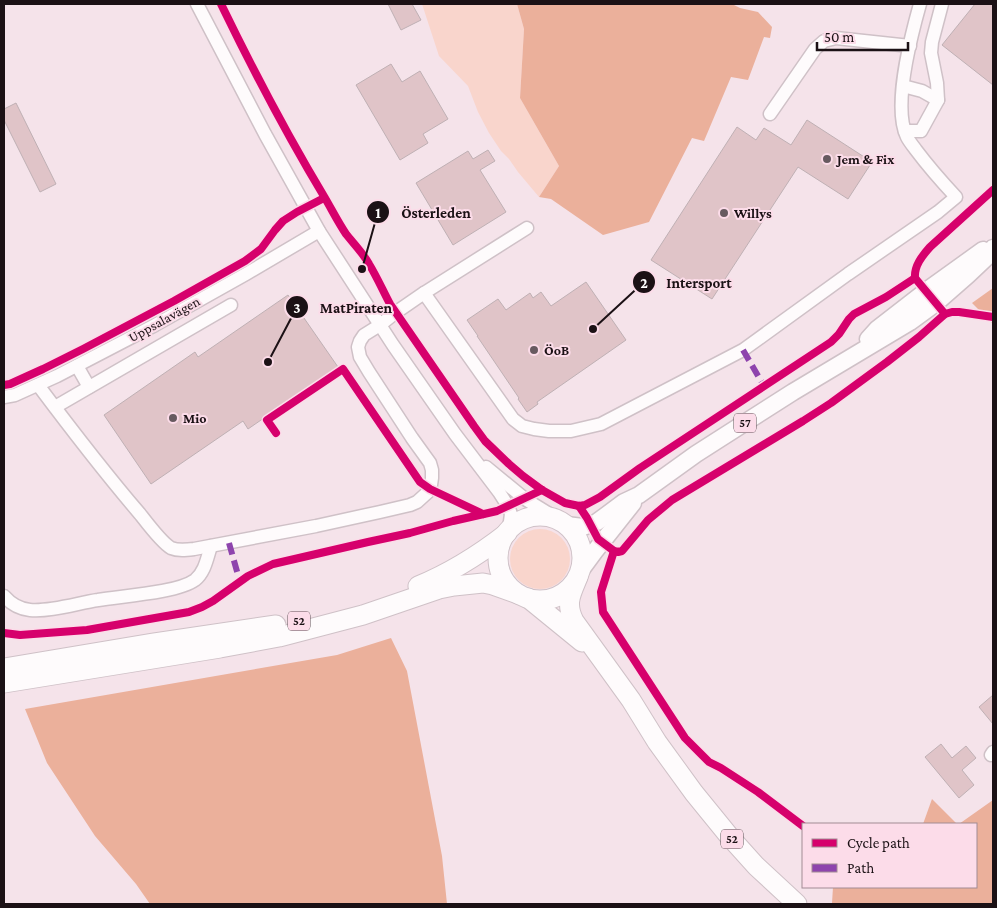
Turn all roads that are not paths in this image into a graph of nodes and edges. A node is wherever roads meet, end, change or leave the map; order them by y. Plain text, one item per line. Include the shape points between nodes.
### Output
1 (197, 4) edge
2 (920, 4) edge
3 (942, 4) edge
4 (910, 46) junction
5 (903, 86) junction
6 (938, 100) junction
7 (770, 114) dead end
8 (906, 134) junction
9 (527, 228) dead end
10 (319, 231) junction
11 (993, 243) edge
12 (993, 248) edge
13 (424, 293) junction
14 (231, 305) dead end
15 (155, 325) junction
16 (380, 326) junction
17 (164, 344) junction
18 (855, 355) junction
19 (77, 366) junction
20 (38, 385) junction
21 (89, 387) junction
22 (4, 397) edge
23 (55, 407) junction
24 (471, 454) junction
25 (639, 496) junction
26 (562, 523) junction
27 (508, 531) junction
28 (211, 546) junction
29 (579, 574) junction
30 (4, 596) edge
31 (523, 596) junction
32 (598, 655) junction
33 (4, 668) edge
34 (4, 683) edge
35 (797, 904) edge

1 - 10 street
2 - 4 street
3 - 6 street via 932,42
4 - 5 street
4 - 7 street via 836,38 824,41
5 - 6 street
5 - 8 street via 901,110
6 - 8 street via 921,130
8 - 13 street via 956,197 743,350 601,424 571,432 522,426 513,419
9 - 13 street
10 - 15 street, Uppsalavägen
10 - 16 street
11 - 18 main road, 57 via 877,330
12 - 18 main road, 57 via 936,303
13 - 16 street
14 - 17 street
15 - 17 street
15 - 19 street, Uppsalavägen
16 - 24 street
16 - 28 street via 360,341 360,357 430,463 432,478 428,492 410,505
17 - 21 street
18 - 25 main road, 57 via 696,454
19 - 20 street, Uppsalavägen
19 - 21 street
20 - 22 street, Uppsalavägen
20 - 23 street
21 - 23 street
23 - 28 street via 106,474 166,544 180,550
24 - 26 street
24 - 27 street via 508,506 511,518
25 - 26 main road, 57 via 624,502 591,525 583,527
25 - 29 main road, 57
26 - 27 highway, 52 via 551,517 534,516 518,522
26 - 29 highway, 52 via 580,543 582,562
27 - 31 highway, 52 via 498,553 499,567 504,581
27 - 33 highway, 52 via 456,568 390,598 347,611 303,621
28 - 30 street via 198,576 179,587 32,610 15,606
29 - 31 highway, 52 via 573,585 560,596 544,600
29 - 32 highway, 52 via 570,595 570,610
31 - 32 highway, 52
31 - 34 highway, 52 via 483,583 454,586 355,617 269,639
32 - 35 highway, 52 via 694,793 756,866

